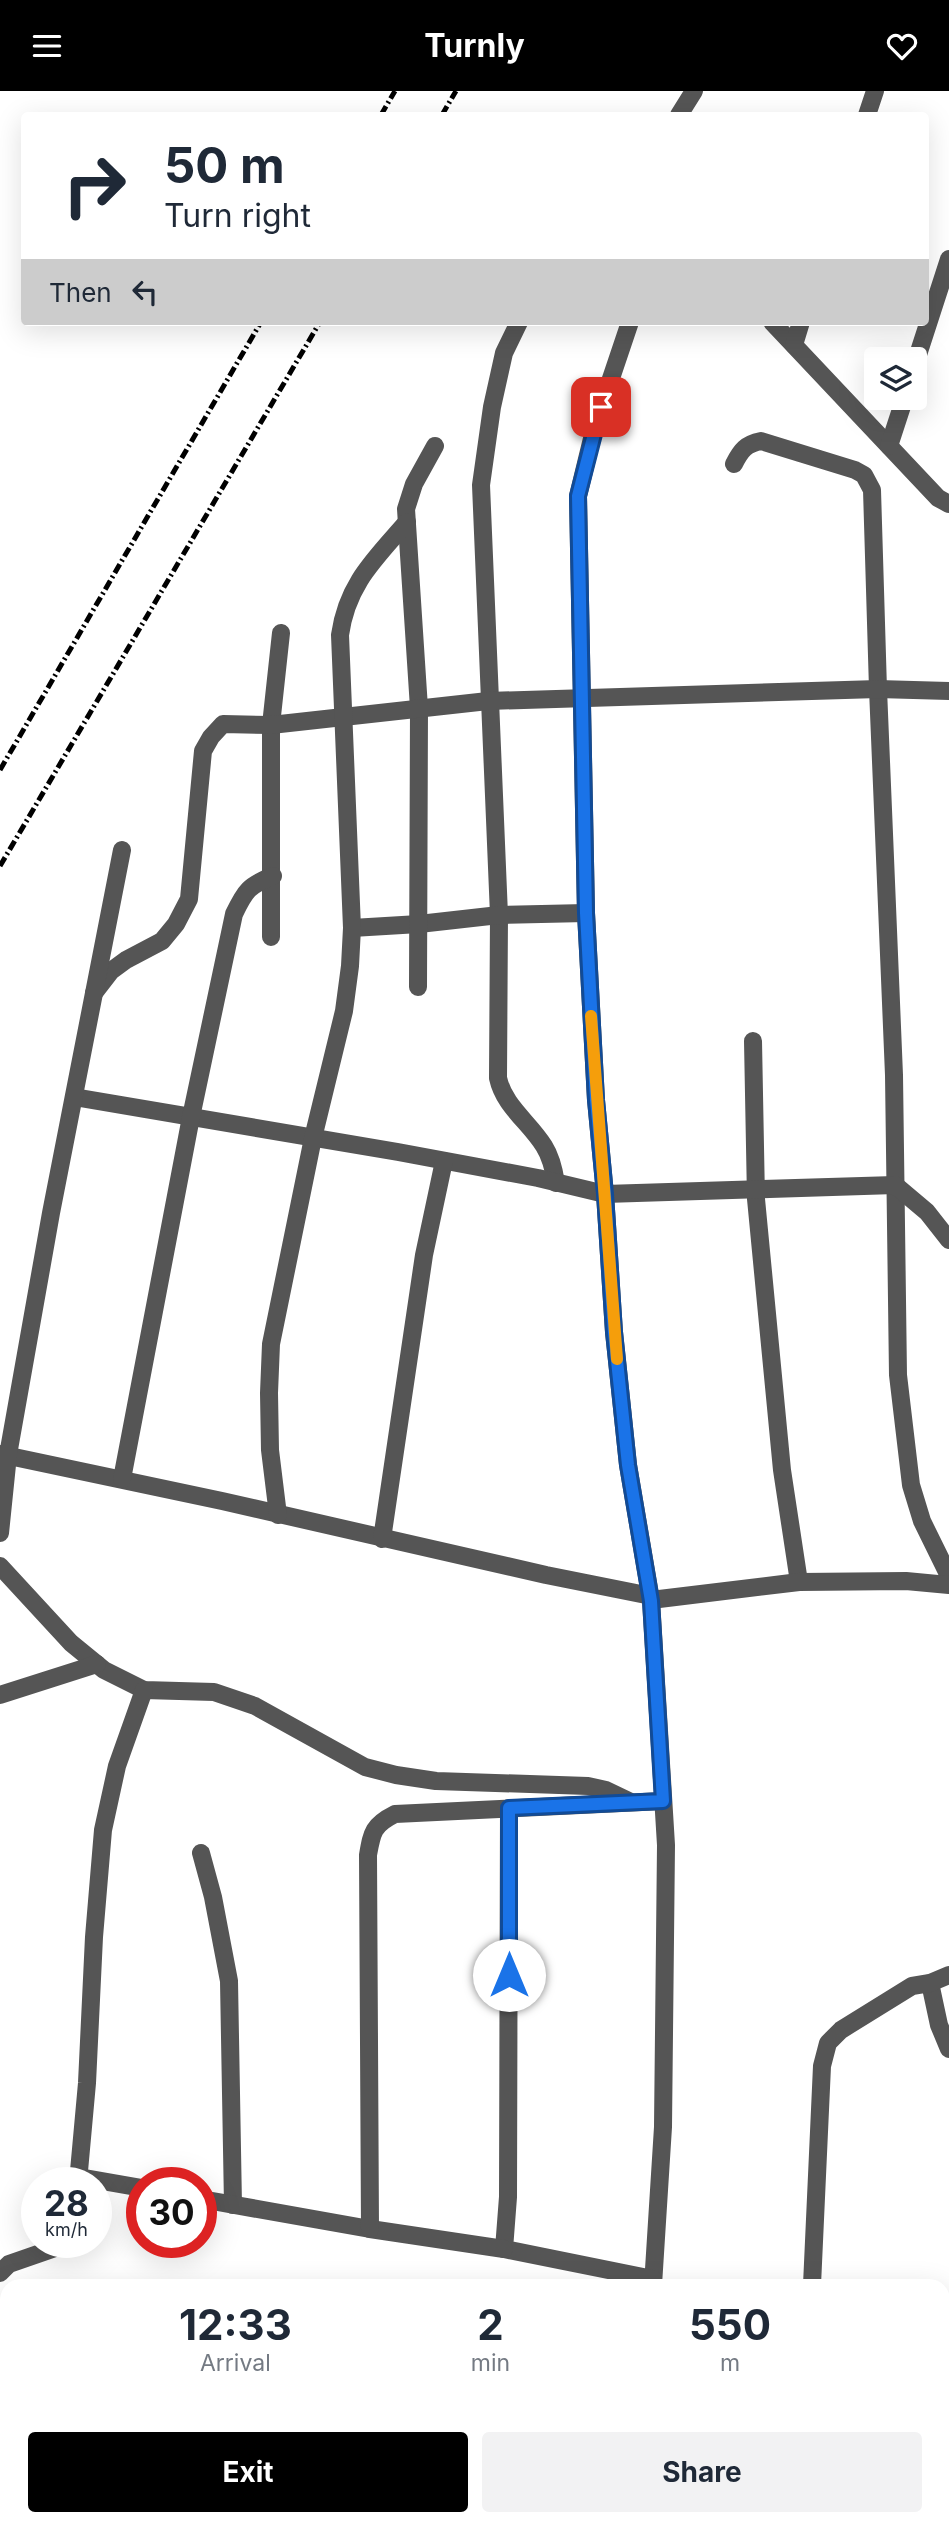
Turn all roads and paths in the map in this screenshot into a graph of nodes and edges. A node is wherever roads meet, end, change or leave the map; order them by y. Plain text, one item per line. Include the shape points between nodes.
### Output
1 (694, 91) edge
2 (875, 91) edge
3 (681, 112) edge
4 (868, 112) edge
5 (949, 259) edge
6 (929, 321) edge
7 (517, 326) edge
8 (628, 326) edge
9 (776, 326) edge
10 (800, 326) edge
11 (927, 326) edge
12 (793, 345) junction
13 (921, 347) edge
14 (901, 410) edge
15 (435, 446) dead end
16 (889, 446) junction
17 (734, 464) dead end
18 (949, 504) edge
19 (407, 522) junction
20 (281, 633) dead end
21 (878, 689) junction
22 (949, 691) edge
23 (580, 697) junction
24 (488, 701) junction
25 (419, 708) junction
26 (343, 718) junction
27 (271, 725) junction
28 (122, 850) dead end
29 (273, 876) junction
30 (586, 913) junction
31 (499, 915) junction
32 (419, 924) junction
33 (352, 928) junction
34 (271, 937) dead end
35 (418, 987) dead end
36 (94, 993) junction
37 (752, 1041) dead end
38 (74, 1097) junction
39 (191, 1117) junction
40 (313, 1138) junction
41 (444, 1161) junction
42 (556, 1183) junction
43 (895, 1185) junction
44 (755, 1189) junction
45 (605, 1194) junction
46 (949, 1240) edge
47 (4, 1454) edge
48 (122, 1479) junction
49 (278, 1515) junction
50 (0, 1532) edge
51 (382, 1539) junction
52 (0, 1566) edge
53 (948, 1572) edge
54 (799, 1582) junction
55 (651, 1598) junction
56 (97, 1664) junction
57 (144, 1690) junction
58 (0, 1695) edge
59 (629, 1801) junction
60 (663, 1801) junction
61 (509, 1808) junction
62 (201, 1853) dead end
63 (949, 1975) edge
64 (930, 1983) junction
65 (949, 2049) edge
66 (79, 2167) edge
67 (217, 2202) edge
68 (233, 2205) junction
69 (370, 2229) junction
70 (504, 2249) junction
71 (26, 2258) edge
72 (0, 2273) edge
73 (639, 2279) edge
74 (653, 2279) edge
75 (812, 2279) edge

1 - 3 street
2 - 4 street
5 - 6 street
7 - 24 street via 504,353 481,485
8 - 23 street via 578,496
9 - 12 street
10 - 12 street
11 - 13 street
12 - 16 street
14 - 16 street
15 - 19 street via 414,484
16 - 18 street
17 - 21 street via 748,444 761,441 864,475 872,490
19 - 25 street
19 - 26 street via 360,576 343,612
20 - 27 street
21 - 22 street
21 - 23 street
21 - 43 street
23 - 24 street
23 - 30 street
24 - 25 street
24 - 31 street
25 - 26 street
25 - 32 street
26 - 27 street
26 - 33 street
27 - 29 street
27 - 36 street via 223,725 211,737 203,751 189,899 162,941 111,971
28 - 36 street
29 - 34 street
29 - 39 street via 254,883 234,914
30 - 31 street
30 - 45 street
31 - 32 street
31 - 42 street via 500,1090 544,1146
32 - 33 street
32 - 35 street
33 - 40 street via 344,1011
36 - 38 street
37 - 44 street
38 - 39 street
38 - 47 street
39 - 40 street
39 - 48 street
40 - 41 street
40 - 49 street via 271,1344 270,1450
41 - 42 street
41 - 51 street via 424,1255
42 - 45 street
43 - 44 street
43 - 46 street via 927,1212
43 - 53 street via 898,1375 911,1485 922,1521
44 - 45 street
44 - 54 street via 782,1470
45 - 55 street via 628,1465
47 - 48 street
47 - 50 street
48 - 49 street
49 - 51 street
51 - 55 street
52 - 56 street via 71,1643
53 - 54 street via 906,1581
54 - 55 street
55 - 60 street
56 - 57 street
56 - 58 street
57 - 59 street via 214,1692 255,1706 365,1767 396,1775 436,1781 589,1786
57 - 66 street via 117,1766 103,1830
59 - 60 street
59 - 61 street
60 - 74 street via 663,2127
61 - 69 street via 395,1814 380,1821 371,1834
61 - 70 street
62 - 68 street via 229,1981
63 - 64 street
64 - 65 street
64 - 75 street via 912,1986 828,2043 822,2066
67 - 68 street
68 - 69 street
69 - 70 street
70 - 73 street
71 - 72 street

